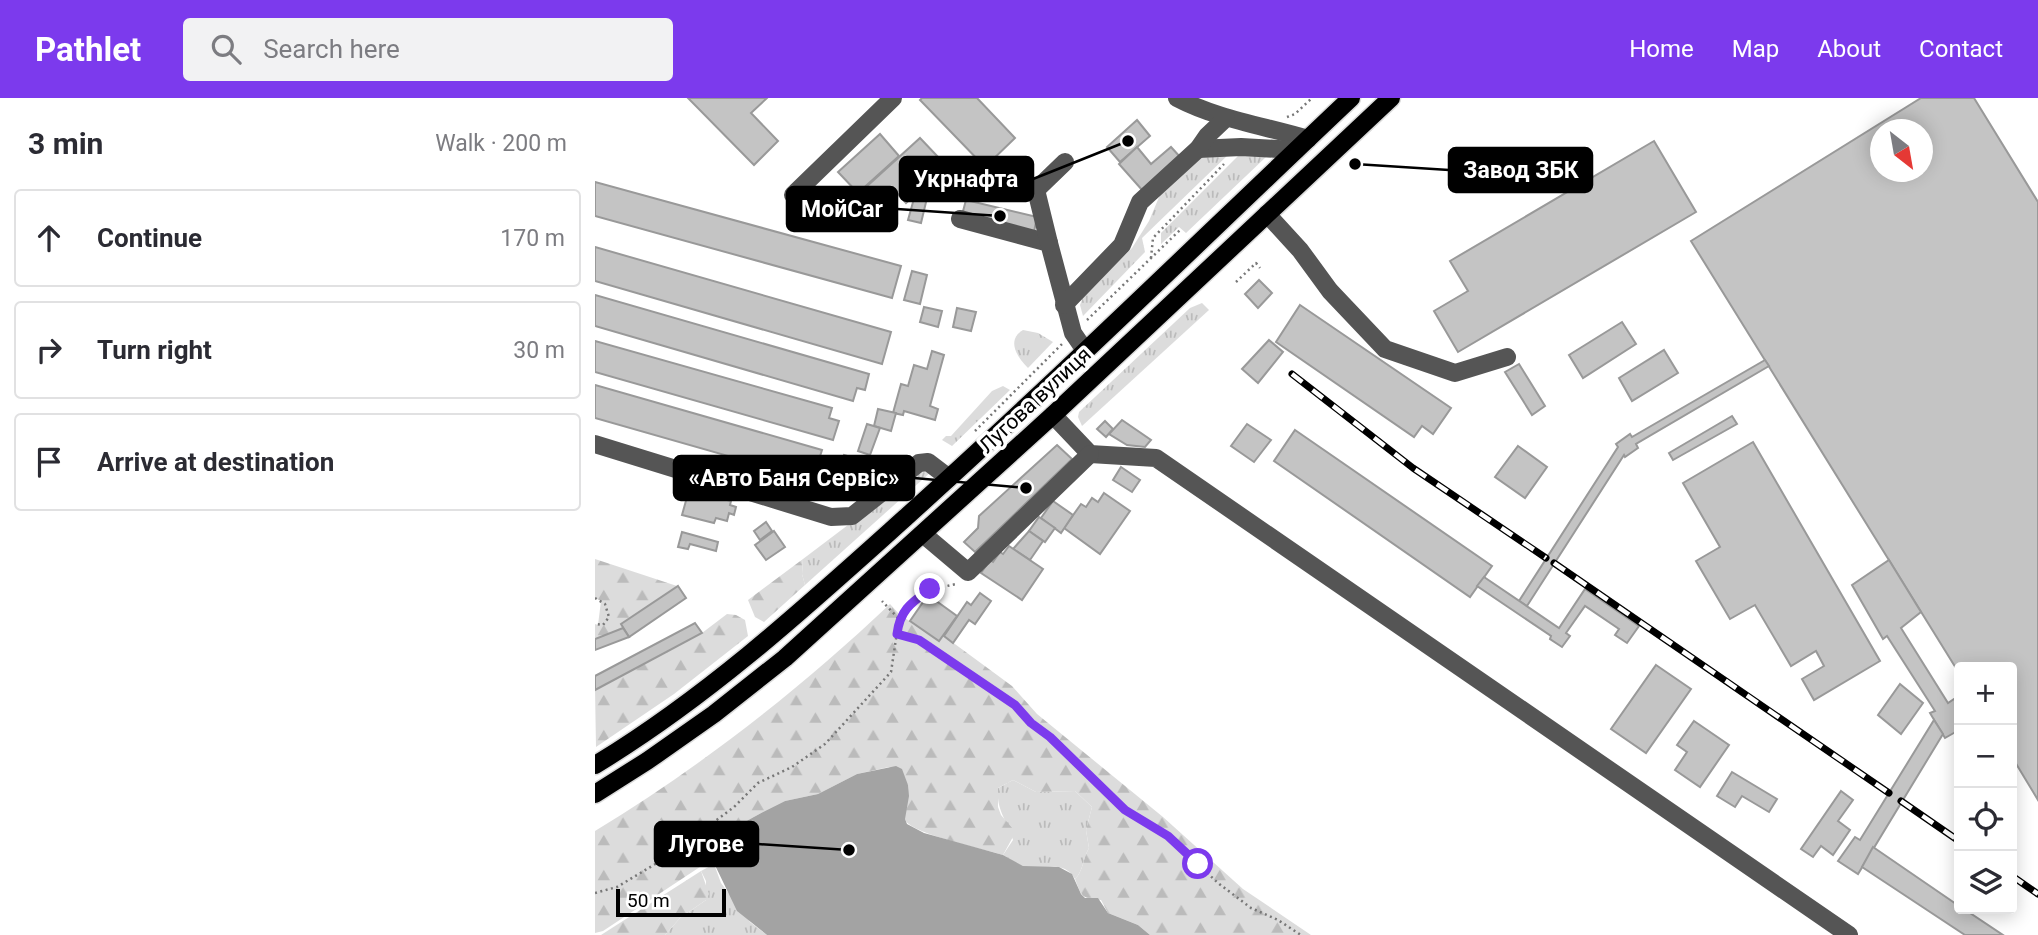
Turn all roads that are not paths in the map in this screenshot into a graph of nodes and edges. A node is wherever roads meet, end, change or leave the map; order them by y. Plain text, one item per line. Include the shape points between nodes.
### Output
1 (893, 98) edge
2 (1177, 98) edge
3 (1351, 98) edge
4 (1391, 98) edge
5 (1226, 118) junction
6 (1302, 144) junction
7 (1198, 149) junction
8 (1065, 162) dead end
9 (793, 195) dead end
10 (1267, 214) junction
11 (960, 219) dead end
12 (1049, 243) junction
13 (1064, 305) junction
14 (1084, 349) junction
15 (1507, 357) dead end
16 (1053, 415) junction
17 (595, 444) edge
18 (1090, 454) junction
19 (949, 478) junction
20 (923, 534) junction
21 (595, 765) edge
22 (595, 794) edge
23 (1849, 935) edge

1 - 9 lane
2 - 5 lane
3 - 6 main road, Лугова вулиця
4 - 10 main road, Лугова вулиця
5 - 6 lane via 1263,125
5 - 7 lane
6 - 7 lane
6 - 14 main road, Лугова вулиця
7 - 13 lane via 1140,202 1122,245
8 - 12 lane via 1037,190
10 - 15 lane via 1385,349 1455,373
10 - 16 main road, Лугова вулиця
11 - 12 lane
12 - 13 lane
13 - 14 lane
14 - 19 main road, Лугова вулиця
16 - 18 lane
16 - 20 main road, Лугова вулиця
17 - 19 lane via 831,517 852,516 919,463 928,462
18 - 20 lane via 968,572
18 - 23 lane via 1156,458
19 - 21 main road, Лугова вулиця via 700,695
20 - 22 main road, Лугова вулиця via 785,659 658,754

